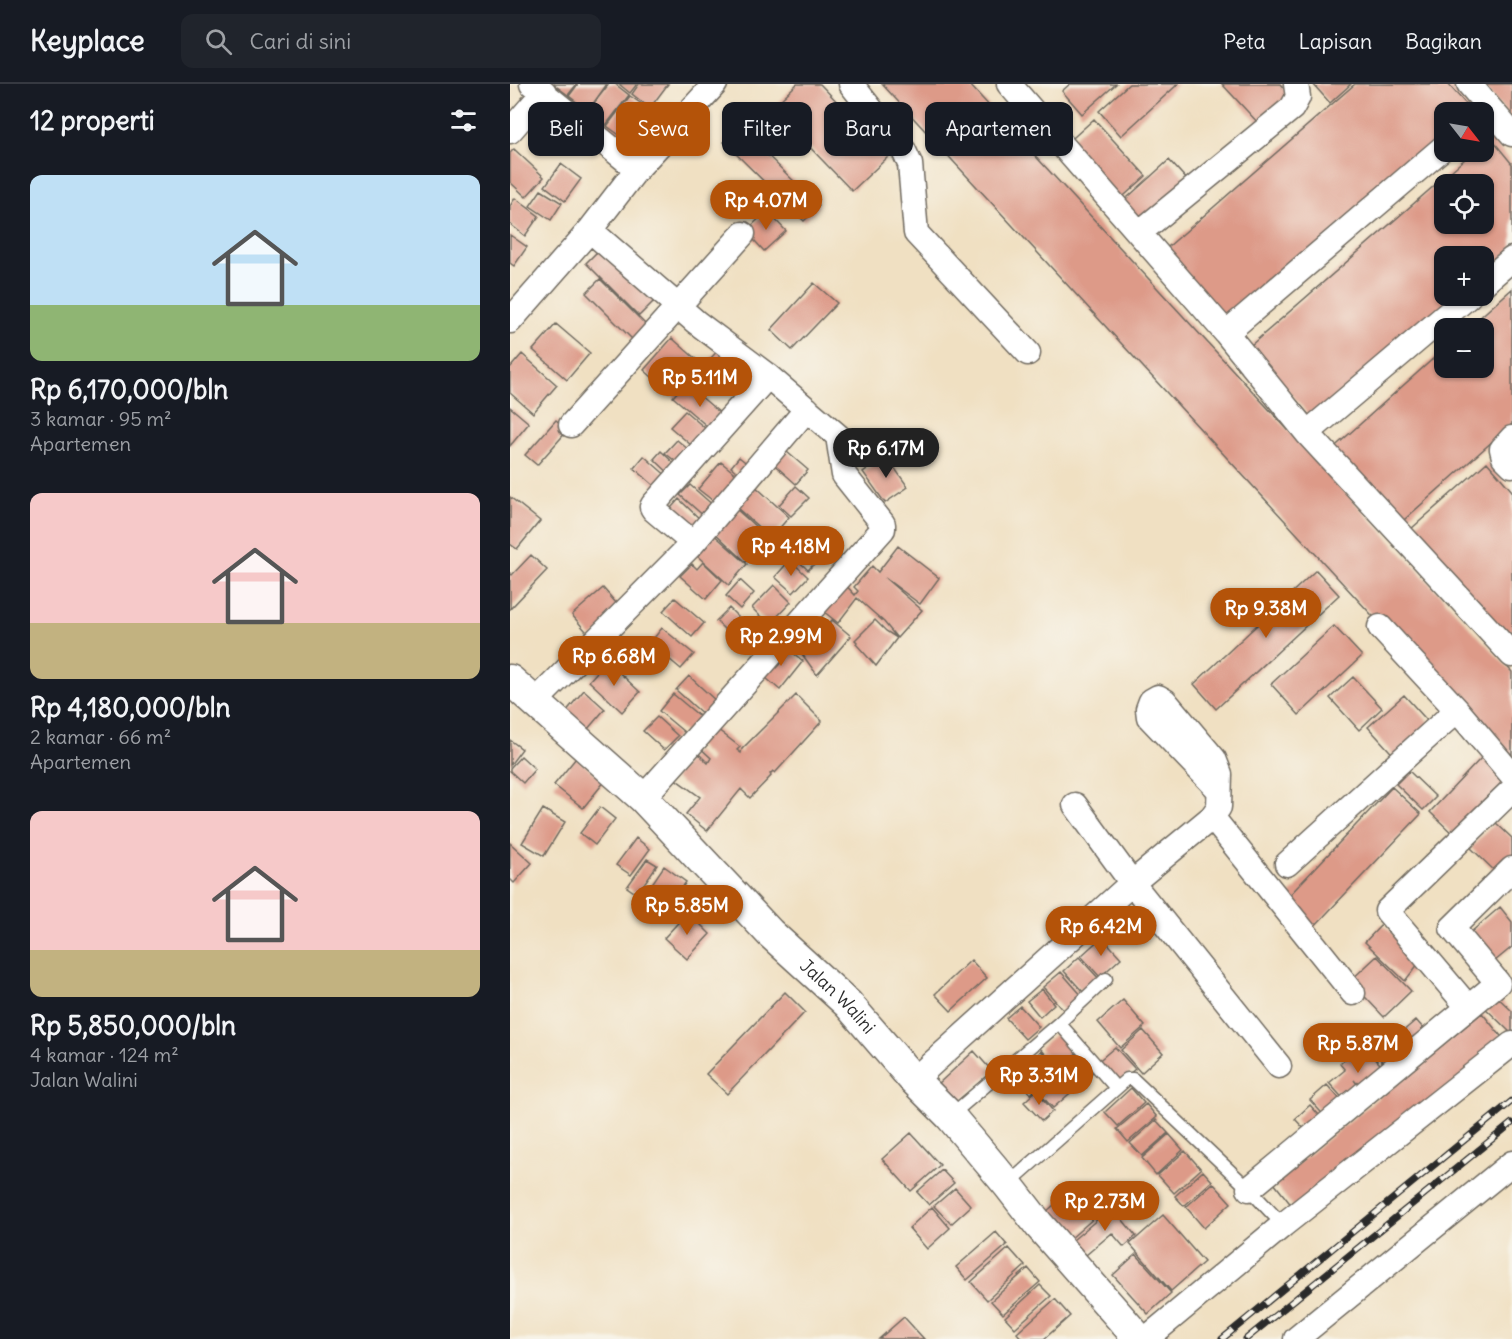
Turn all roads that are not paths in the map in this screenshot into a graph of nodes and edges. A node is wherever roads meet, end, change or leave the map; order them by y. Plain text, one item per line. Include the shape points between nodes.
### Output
1 (715, 84) edge
2 (851, 84) edge
3 (1009, 84) edge
4 (1296, 84) edge
5 (1468, 84) edge
6 (538, 88) edge
7 (1480, 102) edge
8 (1494, 118) edge
9 (510, 131) edge
10 (1512, 135) edge
11 (1434, 156) edge
12 (637, 169) junction
13 (590, 230) junction
14 (1139, 233) junction
15 (743, 234) dead end
16 (1512, 259) edge
17 (1494, 274) edge
18 (678, 306) junction
19 (1457, 306) edge
20 (510, 321) edge
21 (1226, 333) junction
22 (1028, 353) dead end
23 (768, 376) junction
24 (807, 410) junction
25 (571, 425) dead end
26 (1307, 433) junction
27 (1512, 438) edge
28 (1512, 465) edge
29 (693, 543) junction
30 (1380, 627) dead end
31 (1512, 655) edge
32 (510, 680) edge
33 (534, 702) junction
34 (1457, 710) junction
35 (1512, 775) edge
36 (1219, 790) dead end
37 (1512, 790) edge
38 (643, 798) junction
39 (1075, 805) dead end
40 (1212, 817) junction
41 (1287, 864) dead end
42 (1512, 869) edge
43 (1132, 883) junction
44 (1452, 928) junction
45 (1423, 952) junction
46 (1106, 979) dead end
47 (1505, 991) edge
48 (1353, 993) dead end
49 (1468, 1007) junction
50 (1059, 1023) junction
51 (1512, 1044) edge
52 (1279, 1066) dead end
53 (915, 1079) junction
54 (1116, 1089) junction
55 (950, 1116) junction
56 (1512, 1163) edge
57 (1008, 1185) junction
58 (1249, 1189) junction
59 (1283, 1225) junction
60 (1139, 1339) edge
61 (1146, 1339) edge
62 (1296, 1339) edge

1 - 12 street
2 - 22 street via 910,164 916,233
3 - 14 street
4 - 14 street via 1298,97 1292,108
5 - 7 street
6 - 9 street
6 - 12 street
8 - 10 street
11 - 21 street
12 - 13 street
13 - 18 street
13 - 20 street
14 - 21 street
15 - 18 street
16 - 17 street
18 - 23 street
18 - 25 street
19 - 26 street
21 - 26 street
23 - 24 street
23 - 29 street via 652,507
24 - 29 street
24 - 38 street via 838,436 844,475 883,529
26 - 31 street
27 - 28 street via 1502,449
29 - 33 street
30 - 34 street
32 - 33 street, Jalan Walini
33 - 38 street, Jalan Walini
34 - 35 street
34 - 41 street
36 - 40 street via 1219,807
37 - 45 street via 1387,911
38 - 53 street, Jalan Walini via 770,933 849,1004
39 - 43 street
40 - 43 street
40 - 48 street
42 - 44 street
43 - 52 street
43 - 53 street
44 - 45 street
44 - 47 street
45 - 49 street
46 - 50 lane
47 - 49 street
49 - 58 street
50 - 54 lane
50 - 55 lane
51 - 59 street
53 - 55 street, Jalan Walini
54 - 57 lane
54 - 58 lane via 1127,1079 1136,1082
55 - 57 street, Jalan Walini
56 - 62 street
57 - 60 street, Jalan Walini
58 - 59 lane
59 - 61 street

